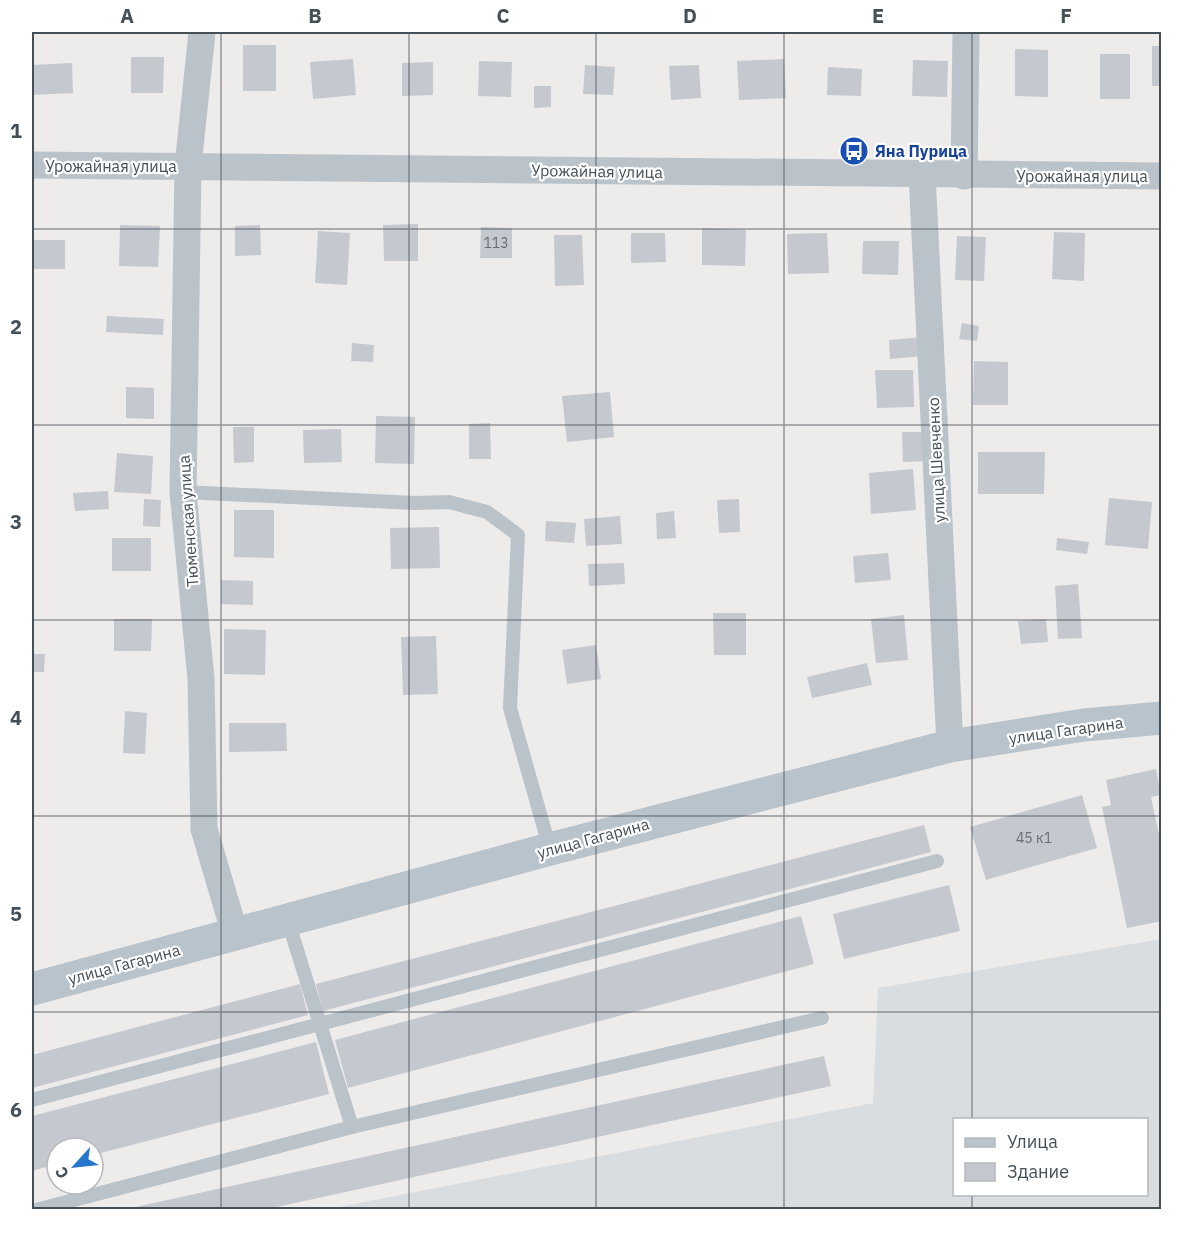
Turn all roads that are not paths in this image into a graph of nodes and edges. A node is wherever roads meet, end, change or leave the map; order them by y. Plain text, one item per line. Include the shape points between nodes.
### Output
1 (202, 32) edge
2 (966, 32) edge
3 (32, 165) edge
4 (188, 166) junction
5 (922, 174) junction
6 (964, 176) junction
7 (1161, 176) edge
8 (183, 492) junction
9 (1161, 718) edge
10 (950, 746) junction
11 (550, 849) junction
12 (937, 861) dead end
13 (288, 921) junction
14 (236, 934) junction
15 (32, 989) edge
16 (822, 1018) dead end
17 (321, 1025) junction
18 (32, 1100) edge
19 (352, 1127) junction
20 (36, 1209) edge

1 - 4 street, Тюменская улица
2 - 6 street
3 - 4 street, Урожайная улица
4 - 5 street, Урожайная улица
4 - 8 street, Тюменская улица
5 - 6 street, Урожайная улица
5 - 10 street, улица Шевченко
6 - 7 street, Урожайная улица
8 - 11 lane via 449,502 488,512 518,535 510,708
8 - 14 street, Тюменская улица via 201,679 204,829
9 - 10 main road, улица Гагарина via 1084,725
10 - 11 main road, улица Гагарина
11 - 13 main road, улица Гагарина
12 - 17 lane
13 - 14 main road, улица Гагарина
13 - 17 lane
14 - 15 main road, улица Гагарина
16 - 19 lane
17 - 18 lane
17 - 19 lane
19 - 20 lane

